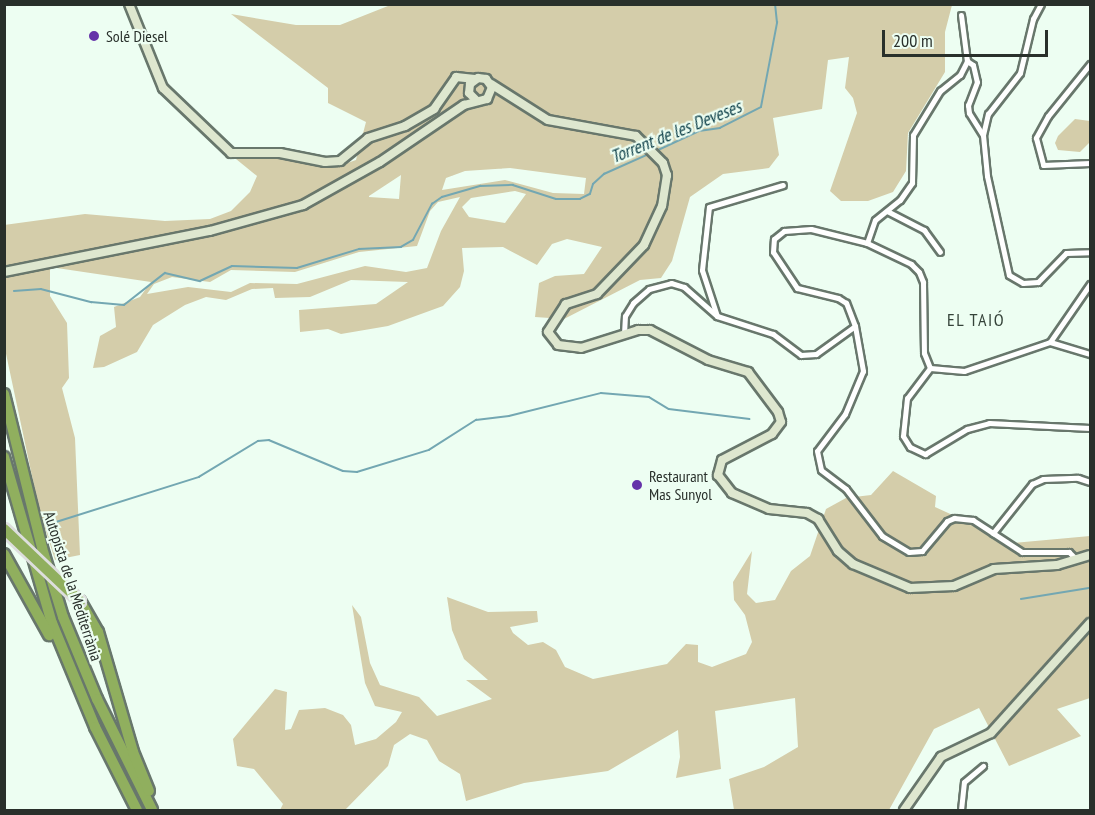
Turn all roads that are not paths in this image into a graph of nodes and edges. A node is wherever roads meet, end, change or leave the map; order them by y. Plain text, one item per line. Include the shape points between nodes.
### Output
1 (129, 4) edge
2 (1041, 4) edge
3 (961, 15) dead end
4 (967, 61) junction
5 (1090, 64) edge
6 (454, 79) junction
7 (475, 79) junction
8 (491, 84) junction
9 (469, 90) junction
10 (490, 97) junction
11 (512, 98) junction
12 (477, 101) junction
13 (460, 107) junction
14 (983, 135) junction
15 (1090, 163) edge
16 (783, 185) dead end
17 (887, 211) junction
18 (867, 243) junction
19 (940, 252) dead end
20 (1090, 252) edge
21 (4, 272) edge
22 (1090, 285) edge
23 (717, 316) junction
24 (855, 326) junction
25 (624, 334) junction
26 (1050, 342) junction
27 (1090, 354) edge
28 (930, 368) junction
29 (4, 394) edge
30 (1090, 428) edge
31 (4, 457) edge
32 (1090, 482) edge
33 (4, 529) edge
34 (993, 532) junction
35 (4, 555) edge
36 (1090, 555) edge
37 (1076, 559) junction
38 (1090, 623) edge
39 (95, 727) junction
40 (983, 766) dead end
41 (137, 810) edge
42 (152, 810) edge
43 (157, 810) edge
44 (904, 810) edge
45 (961, 810) edge

1 - 6 street via 163,88 231,153 280,153 340,161 368,138 405,126 434,109
2 - 14 street via 1033,19 1020,73 988,114
3 - 4 street
4 - 14 street via 978,71 969,113
4 - 17 street via 960,75 940,91 913,135 912,183
5 - 15 street via 1048,116 1036,138 1043,165
6 - 7 street
6 - 9 street
7 - 8 street via 482,78
7 - 9 street
8 - 10 street
8 - 11 street
9 - 12 street
9 - 13 street
10 - 11 street
10 - 12 street
11 - 25 street via 536,115 561,125 636,136 662,162 667,176 663,199 655,228 644,245 597,294 566,304 548,332 553,342 566,347 588,346
12 - 13 street
13 - 21 street via 345,184 292,209 210,231
14 - 20 street via 987,176 1009,275 1023,283 1038,282 1066,253
16 - 23 street via 709,207 702,270
17 - 18 street via 871,226
17 - 19 street via 924,230
18 - 24 street via 804,229 784,231 772,246 800,291 846,303
18 - 28 street via 911,264 919,272 923,282 924,353
22 - 26 street
23 - 24 street via 773,334 801,355 816,354
23 - 25 street via 684,287 666,284 649,289 633,303 625,316
24 - 34 street via 864,371 844,414 818,451 821,470 846,489 882,536 909,552 922,551 954,518 972,520
25 - 37 street via 638,330 662,334 708,360 748,372 778,412 781,422 772,434 722,460 717,470 720,480 732,493 769,509 807,513 818,519 838,551 853,564 900,585 923,588 962,584 994,569 1057,565
26 - 27 street
26 - 28 street via 964,371
28 - 30 street via 907,398 903,414 903,436 920,454 968,429 989,423
29 - 42 highway, Autopista de la Mediterrània via 63,617 97,699
31 - 39 highway, Autopista de la Mediterrània via 42,596
32 - 34 street via 1078,478 1043,479 1032,484
33 - 43 highway, bridge via 80,600 100,638 133,752
34 - 37 street via 1022,552 1069,552
35 - 39 highway via 32,599
36 - 37 street
38 - 44 street via 991,733 941,757
39 - 41 highway, Autopista de la Mediterrània
40 - 45 street via 964,782

